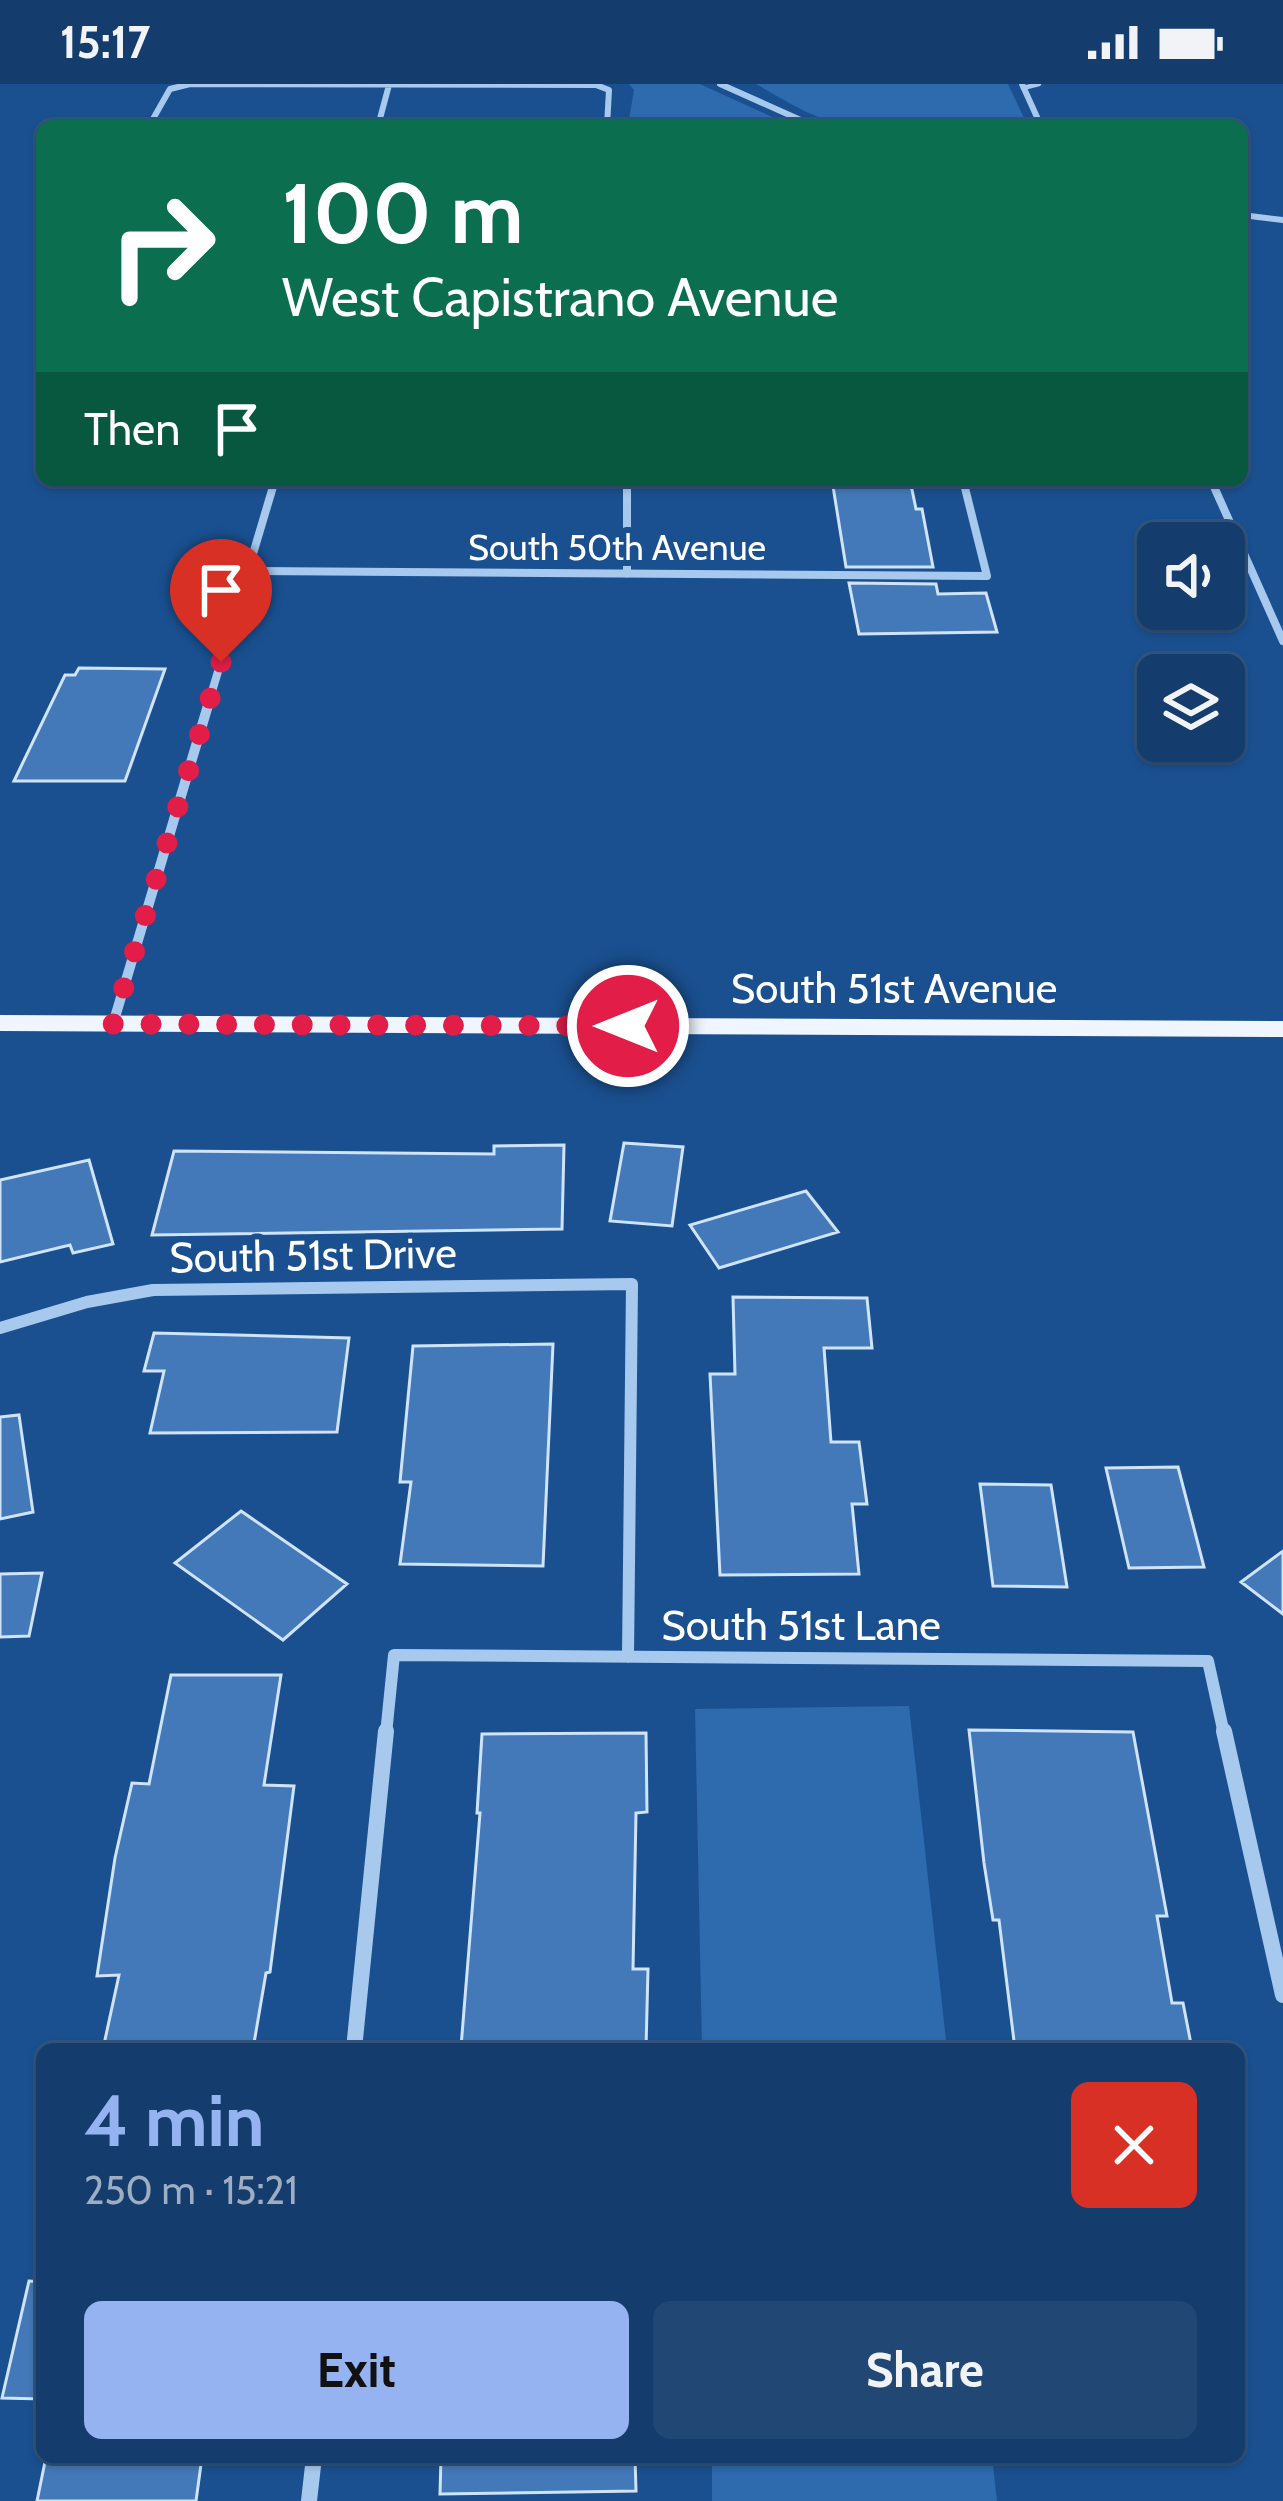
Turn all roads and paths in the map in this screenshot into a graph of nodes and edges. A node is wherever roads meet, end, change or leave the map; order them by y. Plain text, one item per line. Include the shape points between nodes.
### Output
1 (720, 84) edge
2 (1039, 84) edge
3 (389, 85) edge
4 (177, 86) edge
5 (603, 86) edge
6 (1022, 86) edge
7 (152, 120) edge
8 (380, 120) edge
9 (608, 120) edge
10 (801, 120) edge
11 (1038, 120) edge
12 (1248, 215) edge
13 (1283, 220) edge
14 (273, 486) edge
15 (627, 486) edge
16 (965, 486) edge
17 (1214, 486) edge
18 (248, 571) junction
19 (627, 574) junction
20 (1283, 641) edge
21 (0, 1023) edge
22 (113, 1024) junction
23 (1283, 1029) edge
24 (0, 1328) edge
25 (628, 1657) junction
26 (1283, 1995) edge
27 (355, 2043) edge
28 (313, 2463) edge
29 (309, 2501) edge

1 - 10 street
2 - 6 lane
3 - 4 street
3 - 5 street
3 - 8 street
4 - 7 street
5 - 9 street
6 - 11 street
12 - 13 street
14 - 18 street
15 - 19 street
16 - 19 street, South 50th Avenue via 986,576
17 - 20 street
18 - 19 street, South 50th Avenue
18 - 22 street
21 - 22 main road, South 51st Avenue
22 - 23 main road, South 51st Avenue
24 - 25 street, South 51st Drive via 153,1290 632,1284
25 - 26 street, South 51st Lane via 1208,1661
25 - 27 street, South 51st Lane via 394,1655
28 - 29 street

